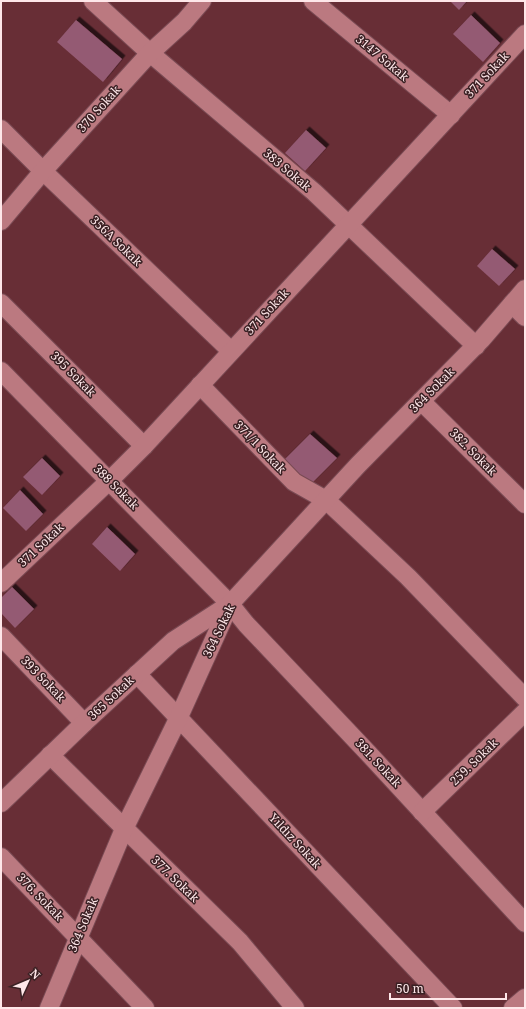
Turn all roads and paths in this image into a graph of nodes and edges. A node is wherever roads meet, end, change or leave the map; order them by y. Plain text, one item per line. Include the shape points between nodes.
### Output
1 (93, 1) edge
2 (202, 1) edge
3 (313, 1) edge
4 (525, 34) edge
5 (150, 53) junction
6 (451, 115) junction
7 (1, 129) edge
8 (43, 171) junction
9 (1, 222) edge
10 (348, 225) junction
11 (525, 288) edge
12 (1, 303) edge
13 (512, 304) junction
14 (525, 317) edge
15 (476, 346) junction
16 (231, 351) junction
17 (1, 371) edge
18 (200, 385) junction
19 (422, 401) junction
20 (144, 446) junction
21 (110, 481) junction
22 (326, 500) junction
23 (525, 504) edge
24 (1, 583) edge
25 (230, 604) junction
26 (1, 636) edge
27 (137, 674) junction
28 (525, 698) edge
29 (525, 712) edge
30 (178, 719) junction
31 (84, 723) junction
32 (50, 755) junction
33 (1, 803) edge
34 (422, 812) junction
35 (124, 829) junction
36 (1, 856) edge
37 (525, 924) edge
38 (78, 937) junction
39 (525, 998) edge
40 (48, 1008) edge
41 (145, 1008) edge
42 (295, 1008) edge
43 (453, 1008) edge
44 (513, 1008) edge

1 - 5 street, 383 Sokak
2 - 5 street, 370 Sokak via 184,22
3 - 6 street, 3147 Sokak
4 - 6 street, 371 Sokak
5 - 8 street, 370 Sokak
5 - 10 street, 383 Sokak via 314,192
6 - 10 street, 371 Sokak
7 - 8 street, 356A Sokak
8 - 9 street, 370 Sokak
8 - 16 street, 356A Sokak
10 - 15 street, 383 Sokak
10 - 16 street, 371 Sokak
11 - 13 street, 364 Sokak
12 - 20 street, 395 Sokak
13 - 14 street
13 - 15 street, 364 Sokak
15 - 19 street, 364 Sokak
16 - 18 street, 371 Sokak
17 - 21 street, 388 Sokak
18 - 20 street, 371 Sokak
18 - 22 street, 371/1 Sokak via 294,482
19 - 22 street, 364 Sokak
19 - 23 street, 382. Sokak
20 - 21 street, 371 Sokak
21 - 24 street, 371 Sokak
21 - 25 street, 388 Sokak
22 - 25 street, 364 Sokak
22 - 28 street, 371/1 Sokak via 408,577
25 - 27 street, 365 Sokak via 173,641
25 - 30 street, 364 Sokak
25 - 34 street, 381. Sokak
26 - 31 street, 393 Sokak
27 - 30 street, Yıldız Sokak
27 - 31 street, 365 Sokak
29 - 34 street, 259. Sokak
30 - 35 street, 364 Sokak
30 - 43 street, Yıldız Sokak
31 - 32 street, 365 Sokak
32 - 33 street, 365 Sokak
32 - 35 street, 377. Sokak
34 - 37 street, 381. Sokak
35 - 38 street, 364 Sokak
35 - 42 street, 377. Sokak via 240,942
36 - 38 street, 376. Sokak
38 - 40 street, 364 Sokak
38 - 41 street, 376. Sokak
39 - 44 street

